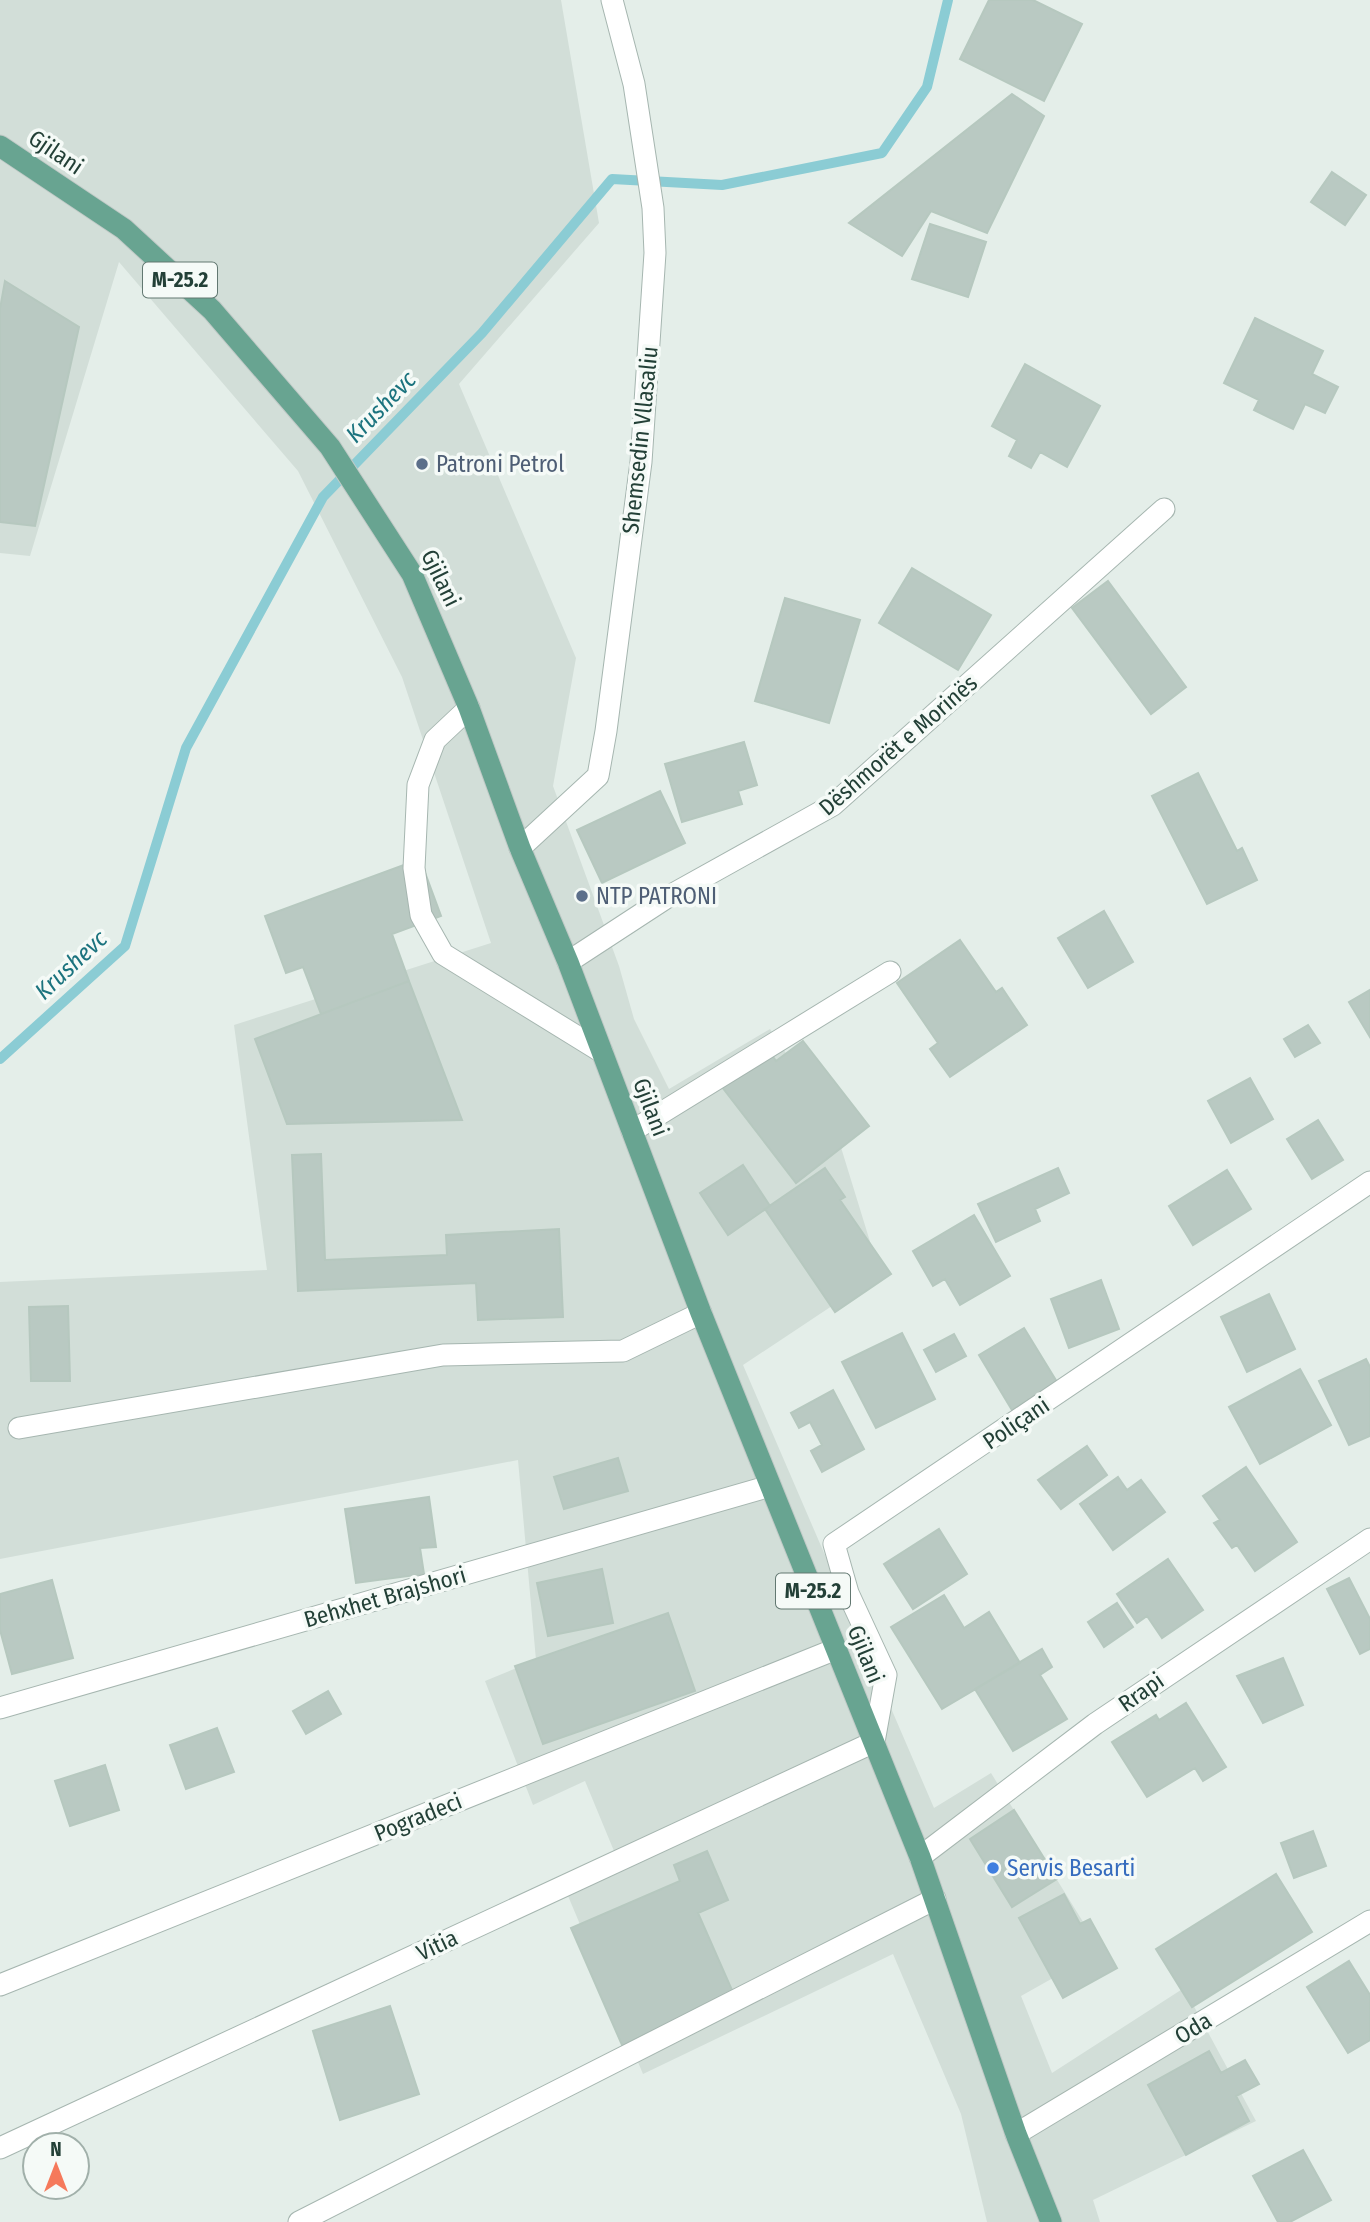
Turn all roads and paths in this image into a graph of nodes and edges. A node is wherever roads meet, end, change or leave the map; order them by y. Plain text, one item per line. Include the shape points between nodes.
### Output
1 (612, 0) edge
2 (0, 146) edge
3 (1164, 509) dead end
4 (469, 708) junction
5 (520, 848) junction
6 (568, 962) junction
7 (890, 972) dead end
8 (602, 1052) junction
9 (632, 1131) junction
10 (1370, 1182) edge
11 (701, 1313) junction
12 (19, 1428) dead end
13 (770, 1486) junction
14 (1370, 1539) edge
15 (836, 1649) junction
16 (0, 1708) edge
17 (874, 1742) junction
18 (920, 1857) junction
19 (935, 1899) junction
20 (1370, 1921) edge
21 (0, 1984) edge
22 (1016, 2134) junction
23 (0, 2148) edge
24 (299, 2222) edge
25 (1051, 2222) edge

1 - 5 street, Shemsedin Vllasaliu via 634,84 653,208 655,253 640,462 598,776
2 - 4 main road, Gjilani / M-25.2 via 124,229 212,310 330,447 412,574
3 - 6 street, Dëshmorët e Morinës via 833,805 666,898
4 - 5 main road, Gjilani / M-25.2
4 - 8 street via 435,740 418,785 414,868 421,915 443,954
5 - 6 main road, Gjilani / M-25.2
6 - 8 main road, Gjilani / M-25.2
7 - 9 street
8 - 9 main road, Gjilani / M-25.2
9 - 11 main road, Gjilani / M-25.2
10 - 17 street, Poliçani via 834,1544 848,1593 886,1675
11 - 12 street via 623,1351 443,1355
11 - 13 main road, Gjilani / M-25.2
13 - 15 main road, Gjilani / M-25.2
13 - 16 street, Behxhet Brajshori
14 - 18 street, Rrapi via 1095,1724
15 - 17 main road, Gjilani / M-25.2
15 - 21 street, Pogradeci
17 - 18 main road, Gjilani / M-25.2
17 - 23 street, Vitia
18 - 19 main road, Gjilani / M-25.2
19 - 22 main road, Gjilani / M-25.2
19 - 24 street
20 - 22 street, Oda
22 - 25 main road, Gjilani / M-25.2

